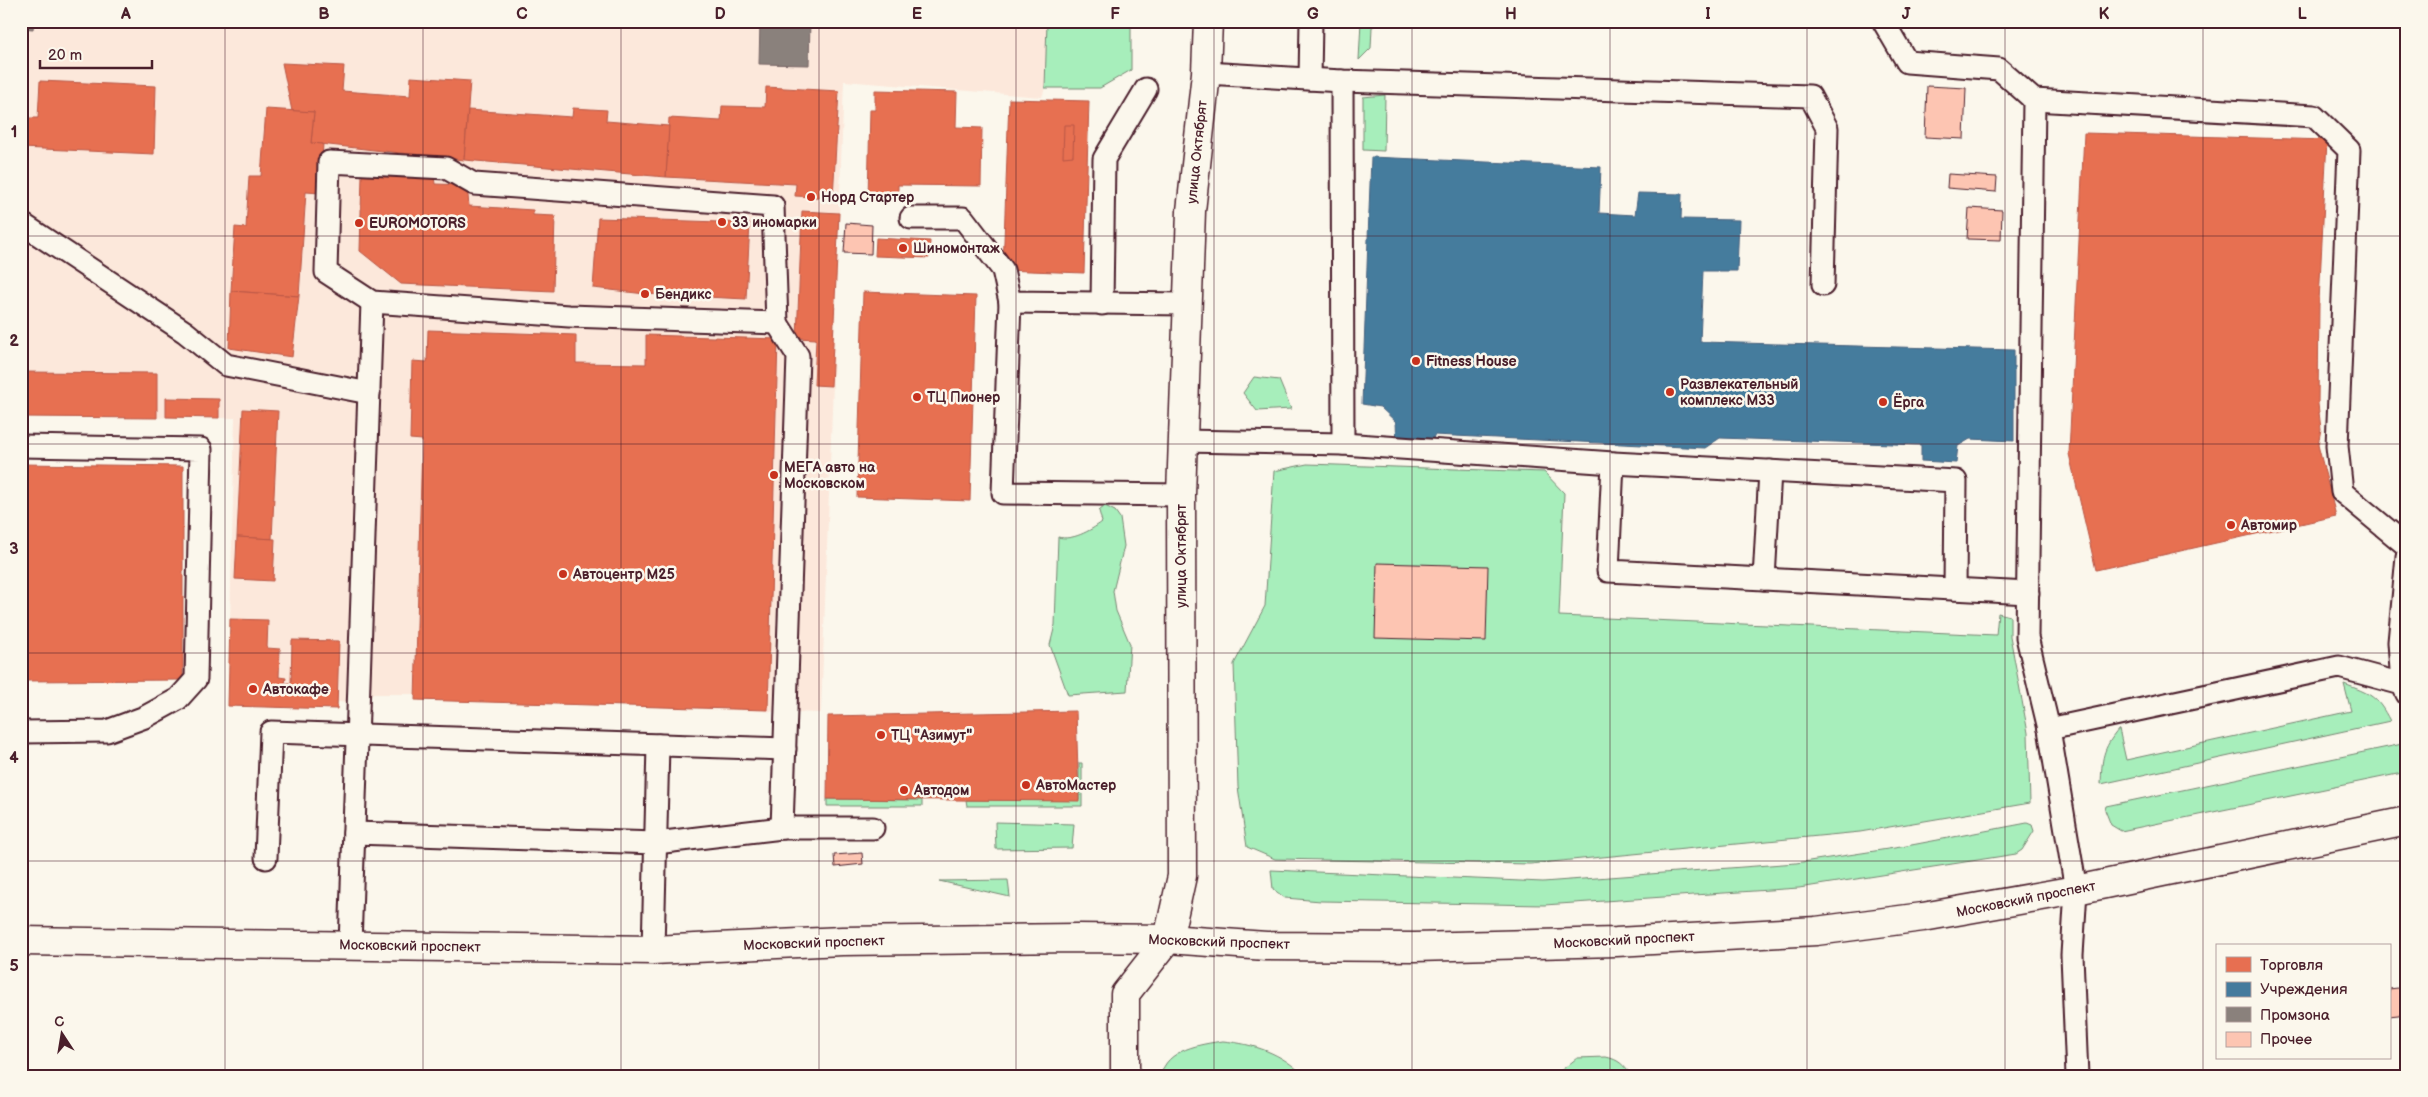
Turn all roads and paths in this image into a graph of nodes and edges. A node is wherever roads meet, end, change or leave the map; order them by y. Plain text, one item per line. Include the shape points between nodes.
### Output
1 (1208, 21) edge
2 (1311, 21) edge
3 (1883, 21) edge
4 (1206, 73) junction
5 (1310, 79) junction
6 (1342, 81) junction
7 (1146, 89) dead end
8 (2034, 100) junction
9 (911, 218) dead end
10 (21, 223) edge
11 (1823, 285) dead end
12 (372, 302) junction
13 (1010, 302) junction
14 (1102, 304) junction
15 (1187, 304) junction
16 (777, 323) junction
17 (369, 393) junction
18 (1182, 442) junction
19 (1343, 444) junction
20 (21, 446) edge
21 (1613, 463) junction
22 (1770, 471) junction
23 (1181, 495) junction
24 (2407, 546) edge
25 (2407, 556) edge
26 (1764, 579) junction
27 (1956, 589) junction
28 (2028, 593) junction
29 (2404, 689) edge
30 (2049, 729) junction
31 (21, 732) edge
32 (357, 735) junction
33 (658, 745) junction
34 (785, 749) junction
35 (2407, 821) edge
36 (782, 828) junction
37 (874, 828) dead end
38 (354, 832) junction
39 (656, 843) junction
40 (266, 858) dead end
41 (2076, 890) junction
42 (1168, 940) junction
43 (21, 941) edge
44 (350, 945) junction
45 (653, 950) junction
46 (1126, 1076) edge
47 (2077, 1076) edge

1 - 4 main road, улица Октябрят
2 - 5 lane
3 - 8 lane via 1906,62 1999,69
4 - 5 lane
4 - 15 main road, улица Октябрят via 1191,211
5 - 6 lane
6 - 11 lane via 1810,96 1827,128
6 - 19 lane
7 - 14 lane via 1104,159
8 - 24 lane via 2314,116 2349,150 2337,446 2342,492
8 - 28 lane
9 - 13 lane via 963,218 1003,270
10 - 17 lane via 185,332 226,365
12 - 16 lane via 570,316
12 - 16 lane via 326,272 329,162 446,168 474,184 773,206
12 - 17 lane
13 - 14 lane
13 - 23 lane via 1003,493
14 - 15 lane
15 - 18 main road, улица Октябрят
16 - 34 lane via 798,356
17 - 32 lane
18 - 19 lane
18 - 23 main road, улица Октябрят
19 - 21 lane
20 - 31 lane via 201,449 196,680 178,699 145,717 107,731
21 - 22 lane
21 - 26 lane via 1608,571
22 - 26 lane
22 - 27 lane via 1956,481
23 - 42 main road, улица Октябрят via 1182,876
25 - 29 lane via 2399,642
26 - 27 lane
27 - 28 lane
28 - 30 lane via 2027,636
29 - 30 lane via 2339,667
30 - 41 lane
32 - 33 lane
32 - 38 lane
32 - 40 lane via 271,732
33 - 34 lane
33 - 39 lane
34 - 36 lane
35 - 41 main road, Московский проспект
36 - 37 lane
36 - 39 lane
38 - 39 lane
38 - 44 lane
39 - 45 lane
41 - 42 main road, Московский проспект via 1923,917 1816,931 1616,942 1415,947 1266,946
41 - 47 lane via 2072,954
42 - 45 main road, Московский проспект via 842,941
42 - 46 main road, улица Октябрят via 1125,994
43 - 44 main road, Московский проспект
44 - 45 main road, Московский проспект

